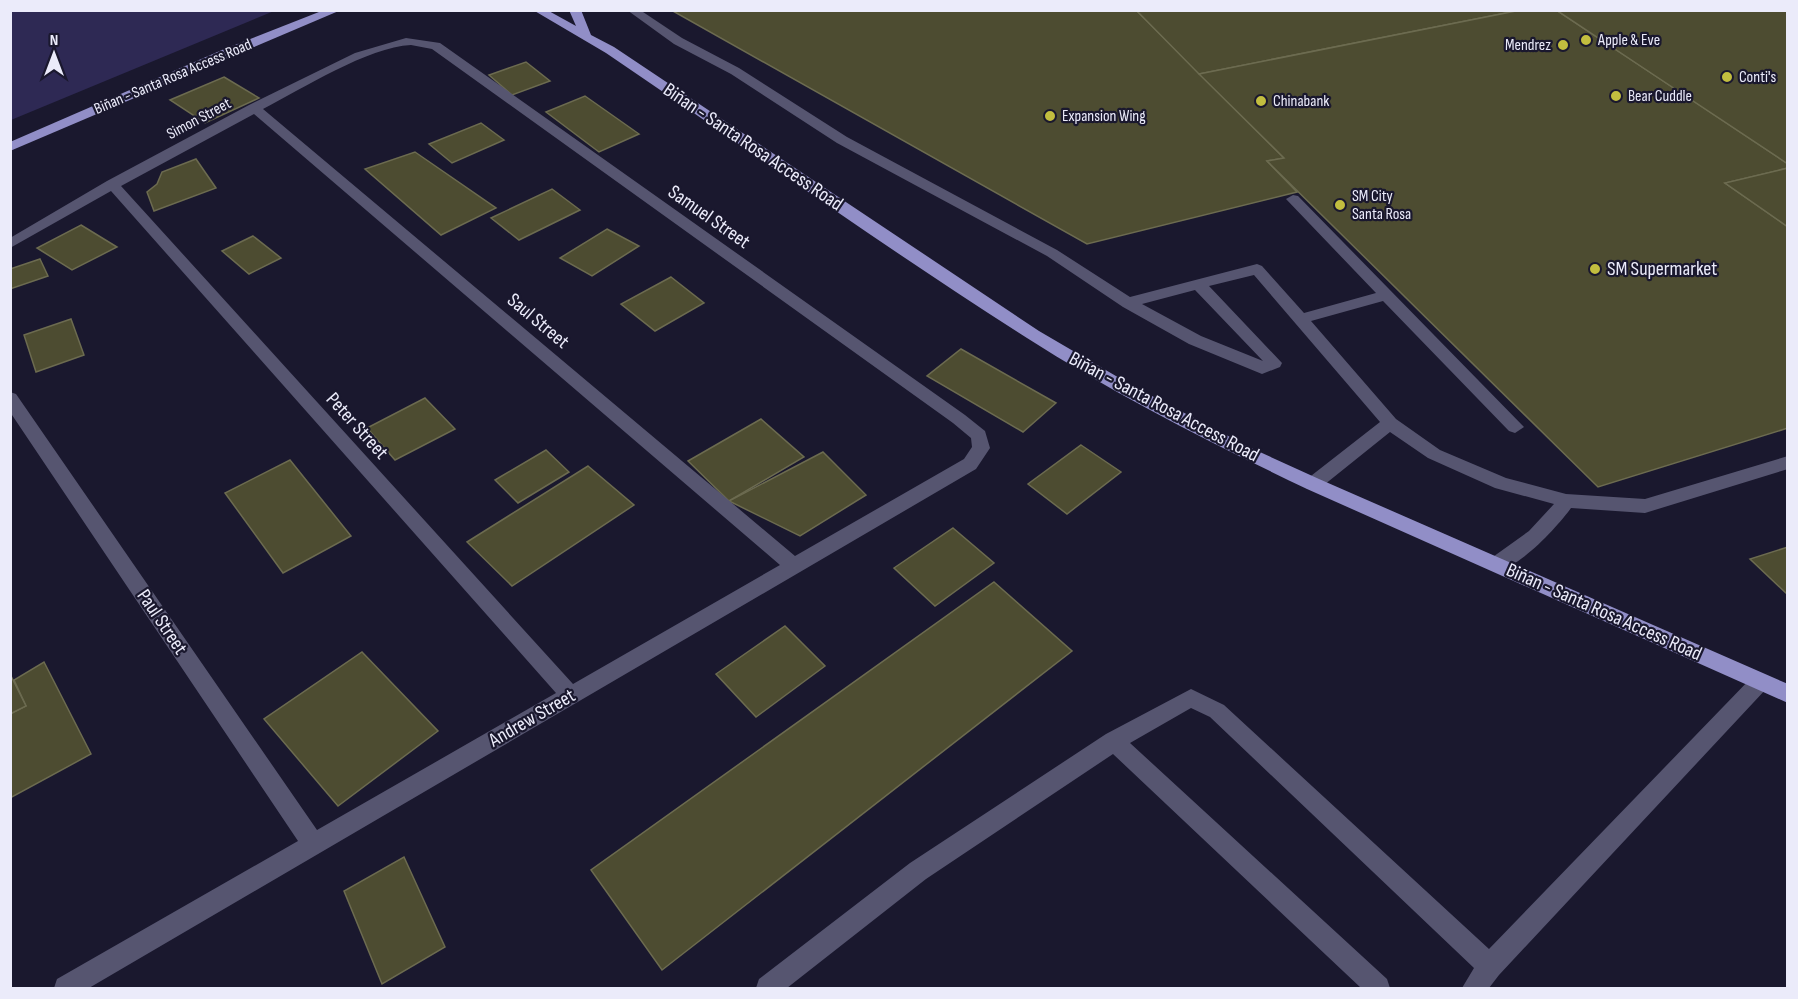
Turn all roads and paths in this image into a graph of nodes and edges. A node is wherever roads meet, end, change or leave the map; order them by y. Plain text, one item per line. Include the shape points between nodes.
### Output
1 (312, 10) edge
2 (336, 10) edge
3 (538, 10) edge
4 (574, 10) edge
5 (632, 10) edge
6 (586, 36) junction
7 (410, 41) joint
8 (254, 108) junction
9 (10, 134) edge
10 (10, 147) edge
11 (112, 184) junction
12 (1293, 199) dead end
13 (10, 244) edge
14 (1198, 284) junction
15 (1387, 295) junction
16 (1128, 303) junction
17 (1300, 319) junction
18 (10, 398) edge
19 (1390, 423) junction
20 (1515, 428) dead end
21 (979, 435) joint
22 (1788, 462) edge
23 (1313, 484) junction
24 (1566, 501) junction
25 (1497, 564) junction
26 (795, 567) junction
27 (1760, 682) junction
28 (1788, 694) edge
29 (571, 696) junction
30 (1114, 741) junction
31 (314, 845) junction
32 (1490, 966) junction
33 (66, 988) edge
34 (768, 988) edge
35 (1378, 988) edge
36 (1474, 988) edge

1 - 9 main road, Biñan - Santa Rosa Access Road via 148,74
2 - 10 main road, Biñan - Santa Rosa Access Road via 226,52
3 - 6 main road, Biñan - Santa Rosa Access Road
4 - 6 main road
5 - 16 street via 842,140 1052,253
6 - 23 main road, Biñan - Santa Rosa Access Road via 1033,335 1147,400
7 - 8 street, Simon Street via 379,47
7 - 21 street, Samuel Street via 436,46
8 - 11 street, Simon Street
8 - 26 street, Saul Street
11 - 13 street, Simon Street
11 - 29 street, Peter Street
12 - 15 street
14 - 16 street
14 - 16 street via 1274,363 1262,368 1204,344
14 - 17 street via 1257,269
15 - 17 street
15 - 20 street
17 - 19 street
18 - 31 street, Paul Street
19 - 23 street
19 - 24 street via 1434,454 1488,479
21 - 26 street, Andrew Street via 981,448 970,465
22 - 24 street via 1645,506
23 - 25 main road, Biñan - Santa Rosa Access Road
24 - 25 street via 1549,526
25 - 27 main road, Biñan - Santa Rosa Access Road
26 - 29 street, Andrew Street
27 - 28 main road, Biñan - Santa Rosa Access Road
27 - 32 street
29 - 31 street, Andrew Street
30 - 32 street via 1191,698 1216,711
30 - 34 street via 918,871
30 - 35 street
31 - 33 street, Andrew Street
32 - 36 street

